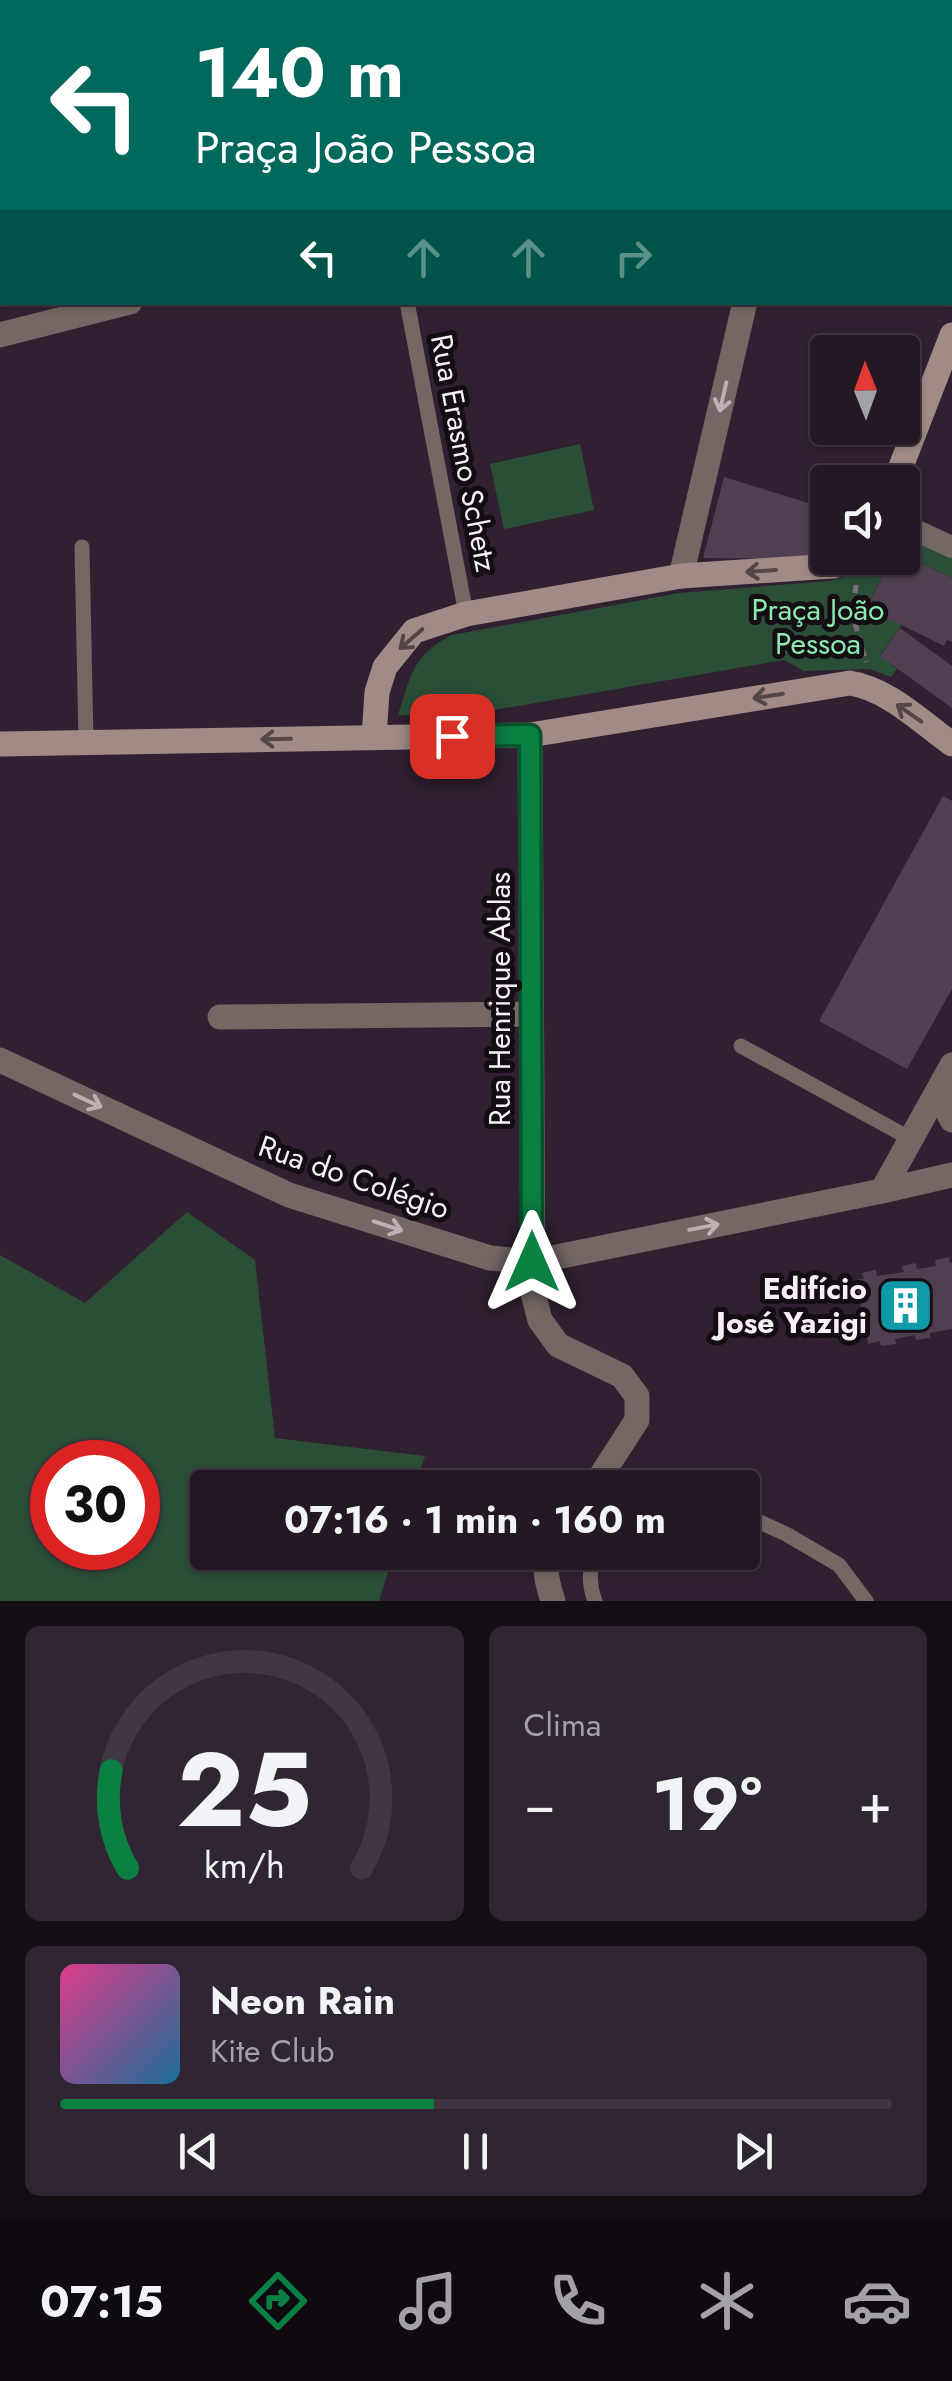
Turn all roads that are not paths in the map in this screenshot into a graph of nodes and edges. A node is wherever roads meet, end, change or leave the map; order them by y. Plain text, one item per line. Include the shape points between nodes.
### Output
1 (118, 305) edge
2 (408, 305) edge
3 (745, 305) edge
4 (0, 335) edge
5 (952, 335) edge
6 (902, 465) edge
7 (920, 532) edge
8 (82, 547) dead end
9 (952, 547) edge
10 (810, 568) edge
11 (682, 576) junction
12 (466, 614) junction
13 (530, 735) junction
14 (374, 738) junction
15 (86, 742) junction
16 (0, 744) edge
17 (952, 744) edge
18 (531, 1014) junction
19 (220, 1017) dead end
20 (741, 1046) dead end
21 (0, 1060) edge
22 (948, 1072) edge
23 (952, 1120) edge
24 (912, 1139) junction
25 (952, 1174) edge
26 (882, 1191) junction
27 (532, 1262) junction
28 (606, 1470) edge
29 (760, 1522) edge
30 (546, 1570) edge
31 (591, 1570) edge
32 (553, 1601) edge
33 (595, 1601) edge
34 (866, 1601) edge

1 - 4 street
2 - 12 lane, Rua Erasmo Schetz
3 -> 11 street
5 - 6 main road
7 - 9 street
8 - 15 lane
10 -> 11 main road
11 - 12 main road
12 -> 14 main road via 414,631 385,667
13 - 14 main road
17 -> 13 main road via 880,693 836,684
13 - 18 street, Rua Henrique Ablas
14 -> 15 main road
15 - 16 main road
18 - 19 street
18 - 27 street, Rua Henrique Ablas
20 - 24 lane
21 -> 27 street, Rua do Colégio via 289,1195 490,1258
22 - 23 street via 944,1098
22 - 24 street
24 - 26 street
25 - 26 street, Rua do Colégio
27 -> 26 street, Rua do Colégio
27 - 28 street, Rua Henrique Ablas via 540,1320 558,1345 622,1376 637,1396 638,1420
29 - 34 lane via 839,1565
30 - 32 street
31 - 33 lane

